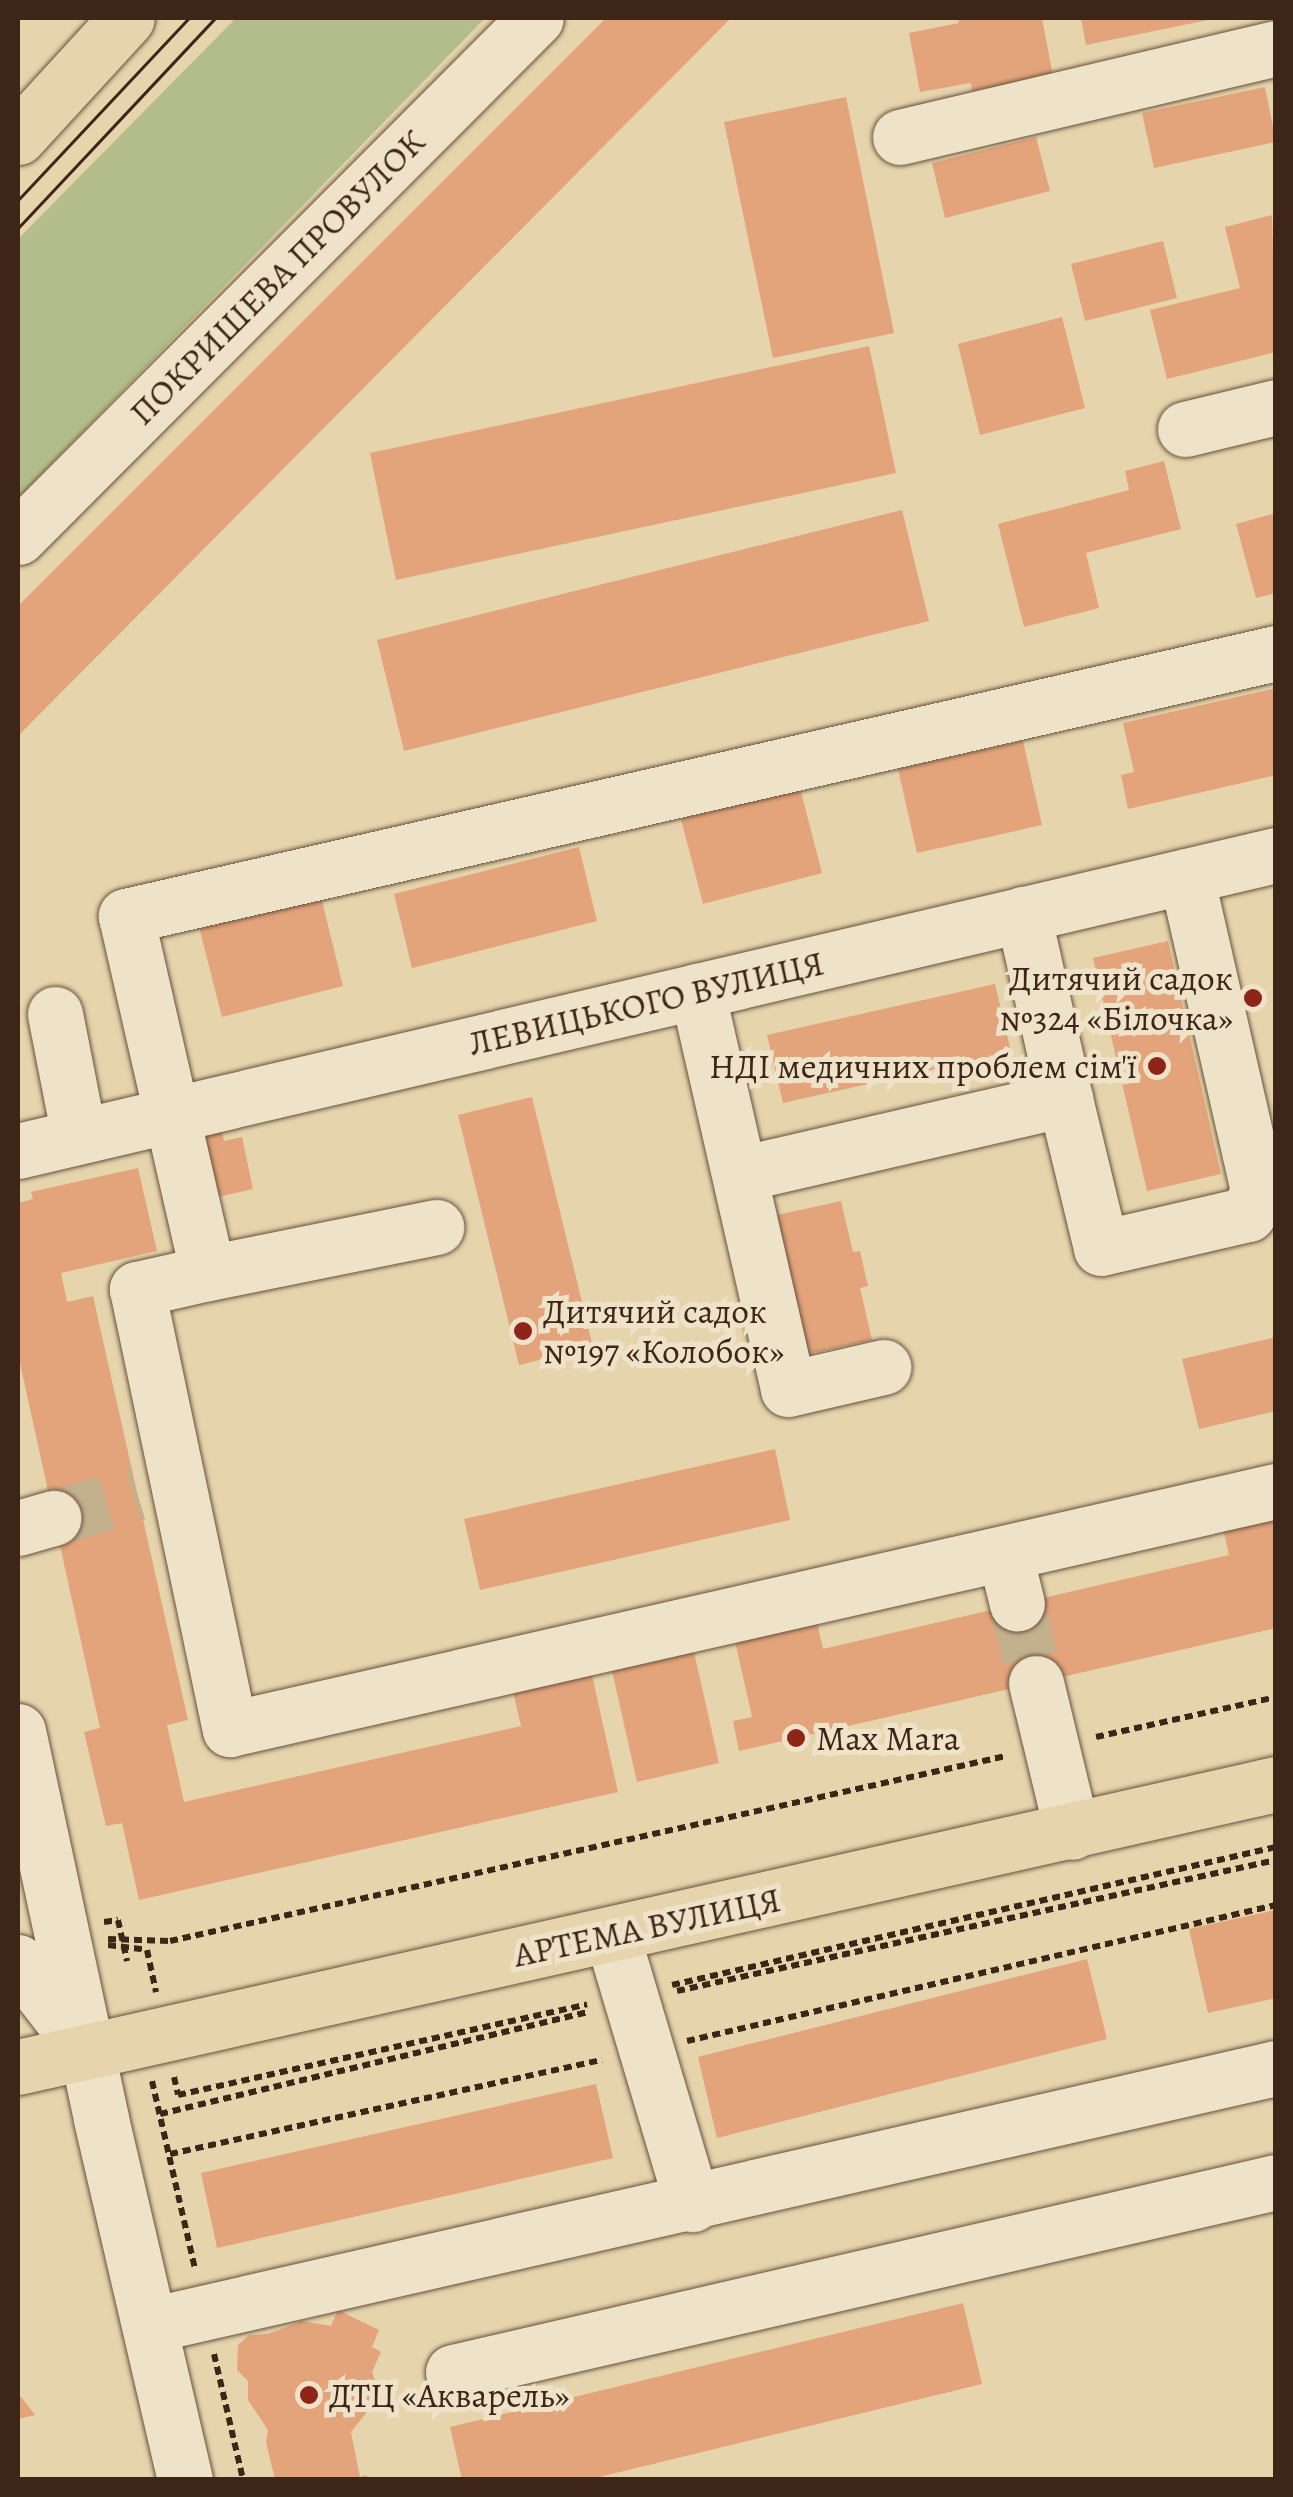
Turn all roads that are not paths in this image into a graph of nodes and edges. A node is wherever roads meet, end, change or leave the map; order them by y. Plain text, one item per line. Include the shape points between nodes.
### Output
1 (128, 18) edge
2 (536, 18) edge
3 (1276, 48) edge
4 (900, 137) dead end
5 (18, 138) edge
6 (1276, 407) edge
7 (1185, 430) dead end
8 (18, 537) edge
9 (1276, 654) edge
10 (1276, 854) edge
11 (1186, 876) junction
12 (1023, 914) junction
13 (696, 991) junction
14 (54, 1014) dead end
15 (1065, 1099) junction
16 (172, 1114) junction
17 (79, 1136) junction
18 (18, 1151) edge
19 (740, 1174) junction
20 (436, 1228) dead end
21 (208, 1273) junction
22 (883, 1368) dead end
23 (1276, 1491) edge
24 (1036, 1683) tunnel mouth
25 (18, 1731) edge
26 (1276, 1784) edge
27 (1072, 1832) junction
28 (612, 1935) junction
29 (64, 1950) edge
30 (87, 2051) junction
31 (18, 2067) edge
32 (1276, 2068) edge
33 (1276, 2182) edge
34 (692, 2204) junction
35 (150, 2325) junction
36 (453, 2372) dead end
37 (185, 2480) edge

1 - 5 main road
2 - 8 street, ПОКРИШЕВА ПРОВУЛОК
3 - 4 street
6 - 7 street
9 - 16 street via 126,916
10 - 11 street, ЛЕВИЦЬКОГО ВУЛИЦЯ
11 - 12 street, ЛЕВИЦЬКОГО ВУЛИЦЯ
11 - 15 street via 1258,1190 1248,1214 1101,1248
12 - 13 street, ЛЕВИЦЬКОГО ВУЛИЦЯ
12 - 15 street
13 - 16 street, ЛЕВИЦЬКОГО ВУЛИЦЯ
13 - 19 street
14 - 17 street
15 - 19 street
16 - 17 street, ЛЕВИЦЬКОГО ВУЛИЦЯ
16 - 21 street
17 - 18 street, ЛЕВИЦЬКОГО ВУЛИЦЯ
19 - 22 street via 788,1389
20 - 21 street
21 - 23 street via 136,1289 157,1487 230,1729 1011,1579
24 - 27 street
25 - 29 street
26 - 27 main road, АРТЕМА ВУЛИЦЯ
27 - 28 main road, АРТЕМА ВУЛИЦЯ
28 - 30 main road, АРТЕМА ВУЛИЦЯ
28 - 34 street
29 - 30 street
30 - 31 main road, АРТЕМА ВУЛИЦЯ
30 - 35 street
32 - 34 street
33 - 36 street
34 - 35 street
35 - 37 street

